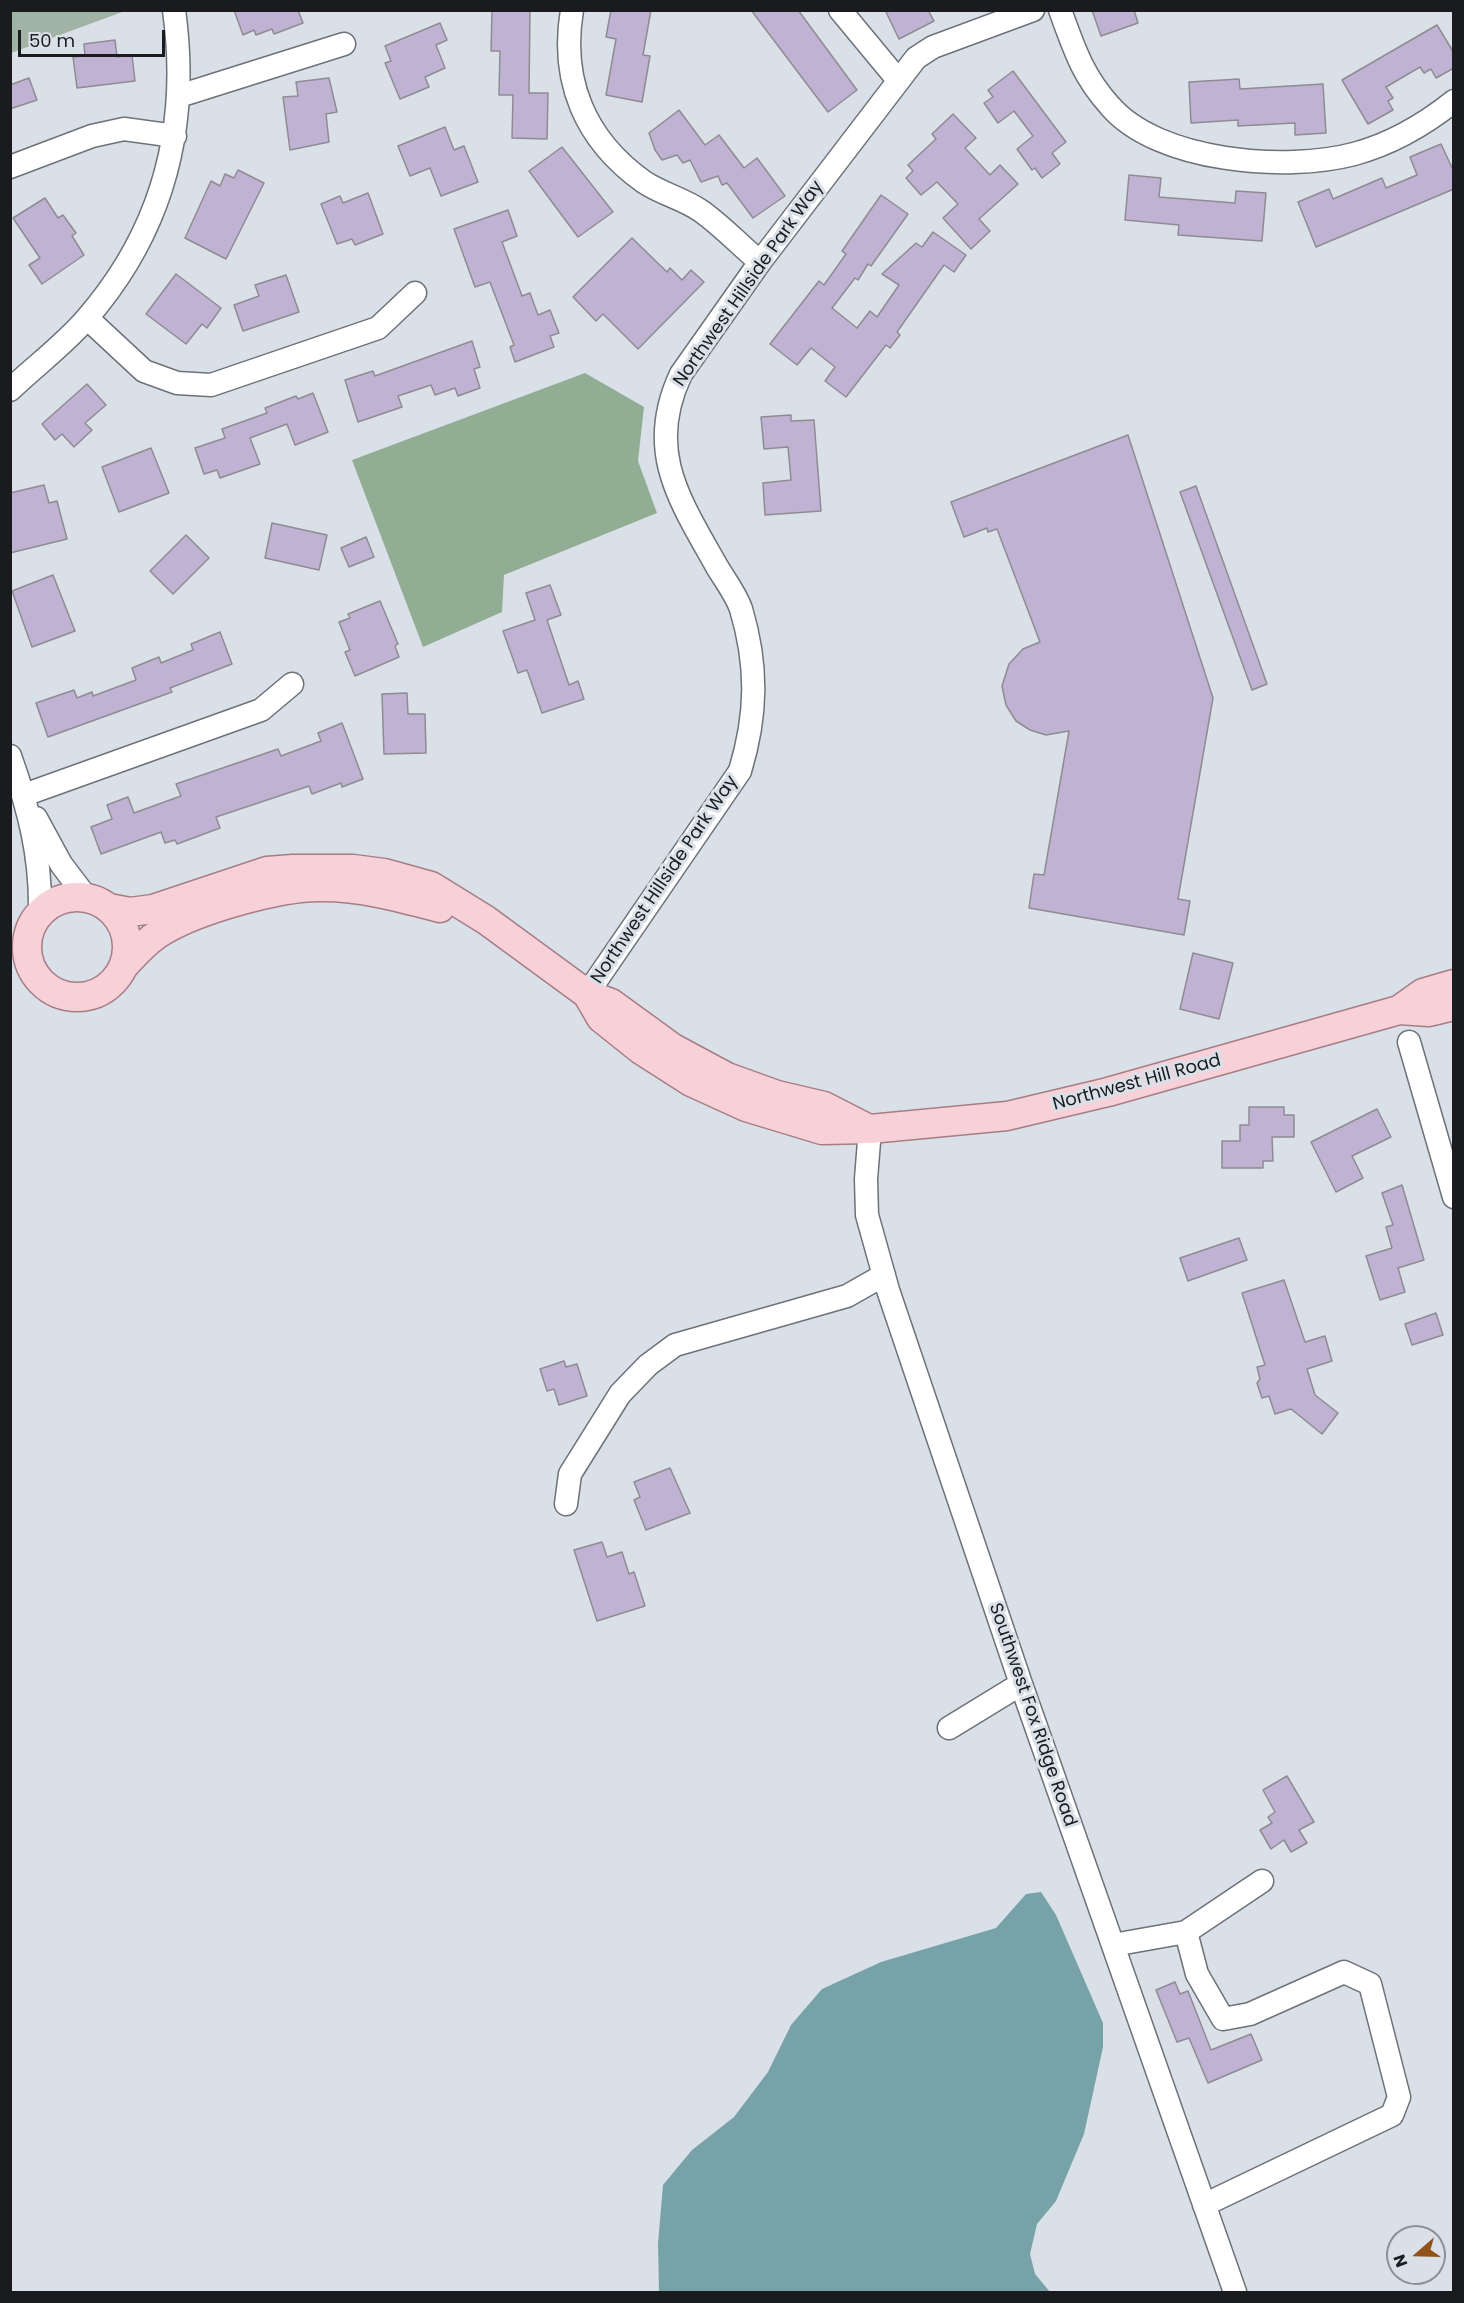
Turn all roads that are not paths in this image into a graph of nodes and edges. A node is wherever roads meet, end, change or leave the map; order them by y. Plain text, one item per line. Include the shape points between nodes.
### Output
1 (174, 10) edge
2 (572, 10) edge
3 (840, 10) edge
4 (1033, 10) edge
5 (1060, 10) edge
6 (344, 44) dead end
7 (898, 80) junction
8 (180, 96) junction
9 (1454, 101) edge
10 (175, 136) junction
11 (10, 167) edge
12 (760, 262) junction
13 (415, 293) dead end
14 (87, 318) junction
15 (10, 390) edge
16 (292, 684) dead end
17 (10, 756) edge
18 (24, 795) junction
19 (98, 903) junction
20 (40, 912) junction
21 (486, 920) junction
22 (18, 945) edge
23 (124, 966) junction
24 (10, 984) edge
25 (1454, 984) edge
26 (46, 988) junction
27 (587, 994) junction
28 (1454, 1006) edge
29 (1399, 1010) junction
30 (1409, 1042) dead end
31 (870, 1129) junction
32 (1454, 1197) edge
33 (884, 1275) junction
34 (566, 1504) dead end
35 (1021, 1684) junction
36 (949, 1728) dead end
37 (1263, 1881) dead end
38 (1186, 1932) junction
39 (1113, 1945) junction
40 (1204, 2205) junction
41 (1235, 2292) edge

1 - 8 street
2 - 12 street via 568,63 577,99 610,153 645,182 701,211
3 - 7 street
4 - 7 street, Northwest Hillside Park Way via 933,47 916,58
5 - 9 street via 1081,69 1111,108 1139,132 1176,148 1288,162 1353,154 1390,141 1428,121
6 - 8 street
7 - 12 street, Northwest Hillside Park Way
8 - 10 street
10 - 11 street via 124,129 92,136
10 - 14 street via 159,199 141,239
12 - 27 street, Northwest Hillside Park Way via 681,374 668,401 664,439 670,473 688,515 740,607 754,688 752,733 740,771
13 - 14 street via 378,328 211,385 177,383 144,371
14 - 15 street
16 - 18 street via 261,710
17 - 18 street
18 - 19 street via 61,864
18 - 20 street via 41,873
19 - 20 main road via 61,900
19 - 21 main road via 130,912 153,909 267,871 324,868 384,873 430,886
19 - 23 main road via 120,920 126,935
20 - 22 main road
21 - 23 main road via 349,889 287,891 217,908 161,932
21 - 27 main road
22 - 26 main road
23 - 26 main road via 116,980 90,996 75,998
24 - 26 main road via 26,981
25 - 29 main road, Northwest Hill Road via 1423,993
27 - 31 main road via 611,1003 674,1048 727,1077 824,1106
28 - 29 main road, Northwest Hill Road via 1429,1012
29 - 31 main road, Northwest Hill Road via 1108,1092 1007,1116
30 - 32 street
31 - 33 street, Southwest Fox Ridge Road via 867,1215
33 - 34 street via 848,1296 675,1345 648,1365 620,1394 570,1474
33 - 35 street, Southwest Fox Ridge Road
35 - 36 street
35 - 39 street, Southwest Fox Ridge Road
37 - 38 street
38 - 39 street
38 - 40 street via 1197,1974 1223,2019 1250,2014 1344,1972 1370,1984 1399,2097 1392,2115
39 - 40 street, Southwest Fox Ridge Road
40 - 41 street, Southwest Fox Ridge Road

